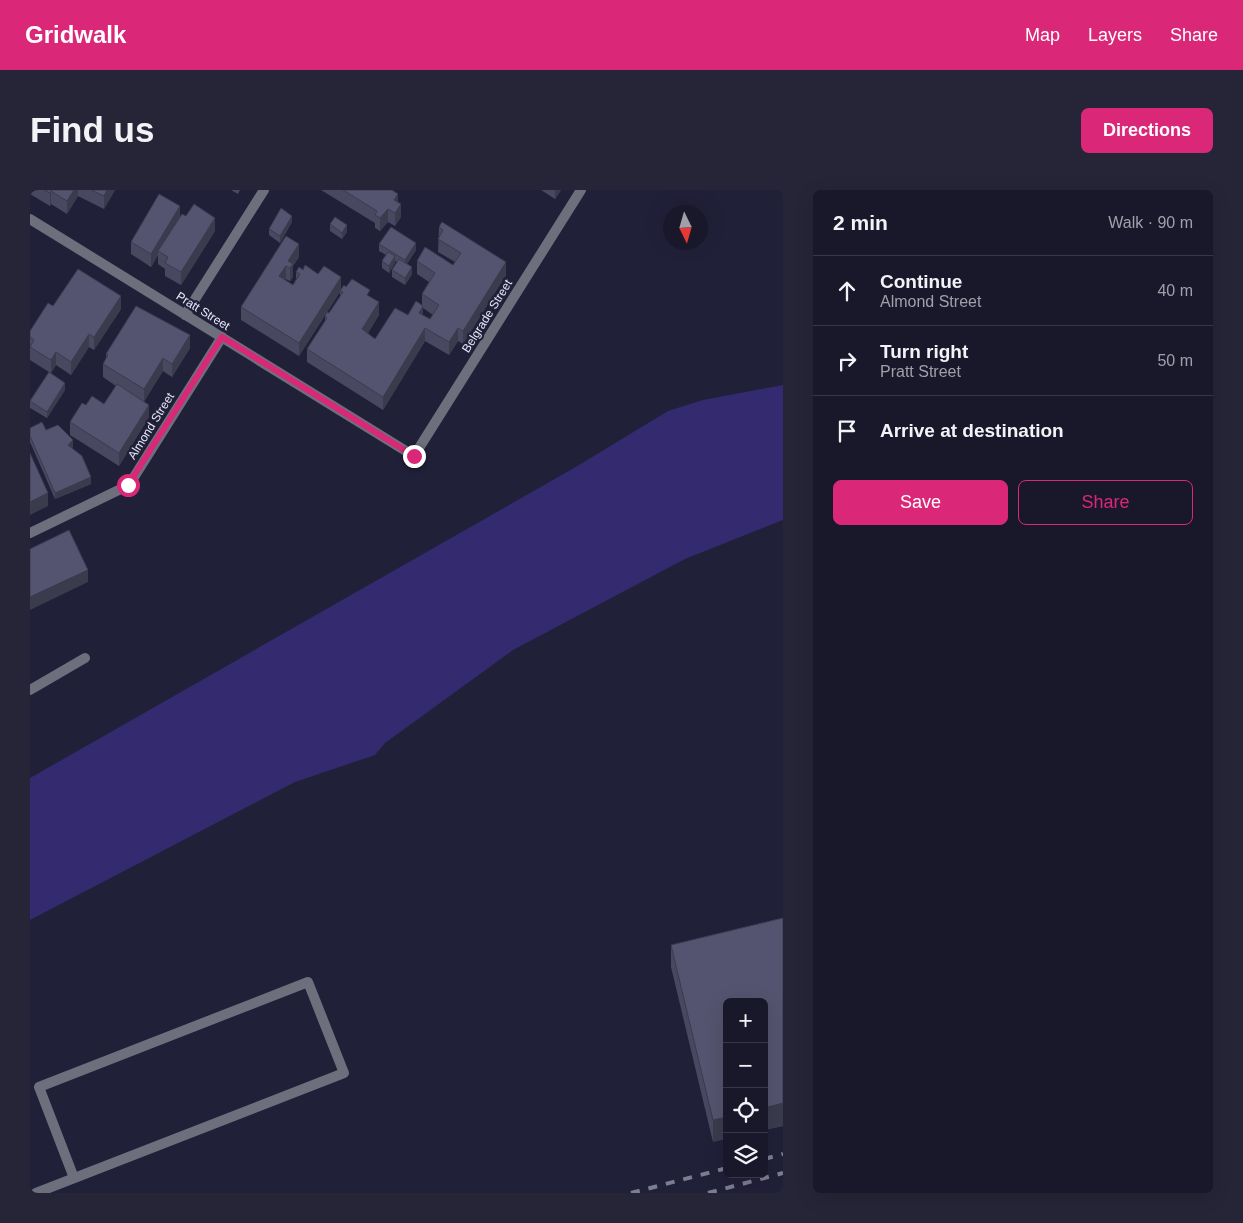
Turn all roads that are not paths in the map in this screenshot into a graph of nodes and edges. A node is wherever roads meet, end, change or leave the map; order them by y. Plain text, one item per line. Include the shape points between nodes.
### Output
1 (264, 190) edge
2 (581, 190) edge
3 (30, 219) edge
4 (185, 315) junction
5 (222, 337) junction
6 (414, 456) joint
7 (30, 533) edge
8 (85, 658) dead end
9 (30, 690) edge
10 (74, 1178) junction
11 (36, 1193) edge

1 - 4 street
2 - 6 street, Belgrade Street
3 - 4 street, Pratt Street
4 - 5 street, Pratt Street
5 - 6 street, Pratt Street
5 - 7 street, Almond Street via 128,485
8 - 9 street
10 - 10 street via 344,1073 308,982 38,1087
10 - 11 street

